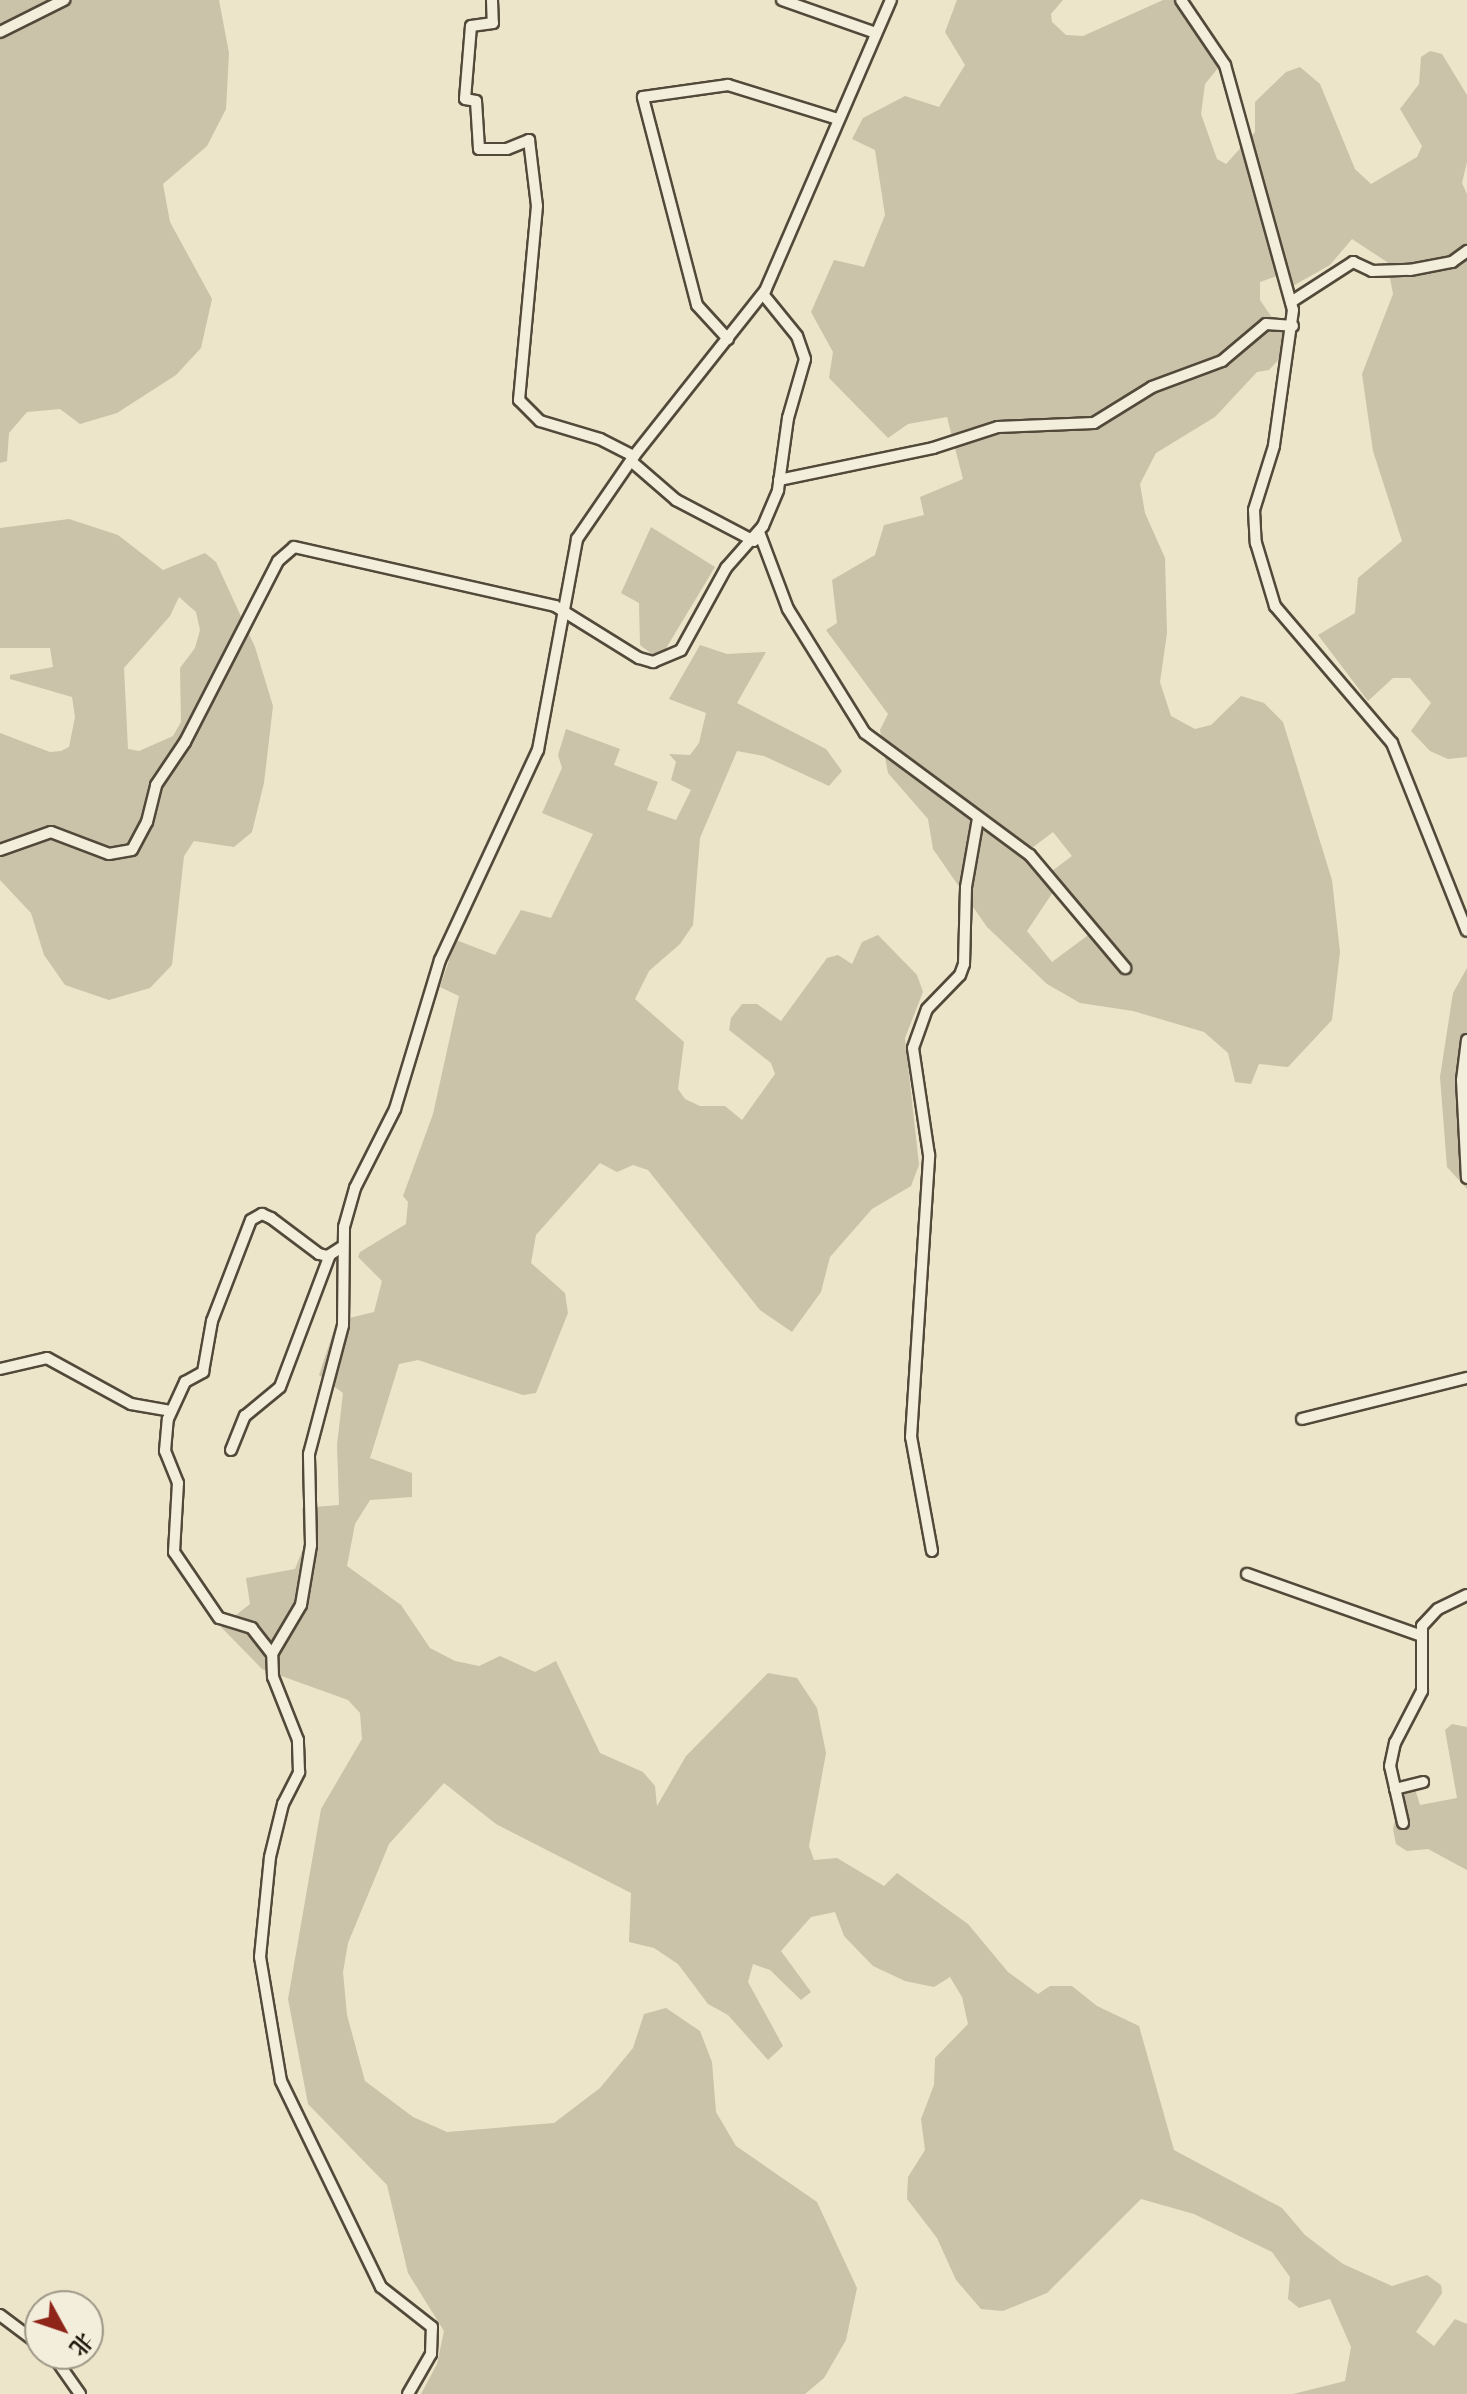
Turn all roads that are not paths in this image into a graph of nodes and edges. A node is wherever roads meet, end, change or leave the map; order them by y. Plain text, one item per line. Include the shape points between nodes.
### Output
1 (64, 0) edge
2 (492, 0) edge
3 (782, 0) edge
4 (891, 0) edge
5 (1181, 0) edge
6 (0, 32) edge
7 (873, 32) junction
8 (838, 119) junction
9 (1467, 251) edge
10 (763, 294) junction
11 (1291, 302) junction
12 (1293, 326) junction
13 (728, 339) junction
14 (632, 458) junction
15 (779, 480) junction
16 (756, 536) junction
17 (563, 613) junction
18 (978, 818) junction
19 (0, 850) edge
20 (1467, 931) edge
21 (1125, 968) dead end
22 (1467, 1040) edge
23 (1467, 1178) edge
24 (342, 1247) junction
25 (330, 1255) junction
26 (0, 1369) edge
27 (1467, 1378) edge
28 (170, 1411) junction
29 (1302, 1419) dead end
30 (231, 1450) dead end
31 (932, 1551) dead end
32 (1247, 1574) dead end
33 (1467, 1595) edge
34 (1419, 1635) junction
35 (272, 1654) junction
36 (1423, 1782) dead end
37 (1395, 1789) junction
38 (1403, 1823) dead end
39 (0, 2315) edge
40 (24, 2333) edge
41 (63, 2370) edge
42 (80, 2394) edge
43 (408, 2394) edge

1 - 6 street
2 - 14 street via 493,23 471,26 465,99 476,101 479,149 507,149 529,140 537,206 519,400 540,421 600,439
3 - 7 street
4 - 7 street
5 - 11 street via 1225,65
7 - 8 street
8 - 10 street
8 - 13 street via 728,85 643,97 697,305
9 - 11 street via 1452,262 1410,270 1372,271 1353,262
10 - 13 street
10 - 15 street via 804,347
11 - 12 street
12 - 15 street via 1266,324 1222,361 1152,387 1094,423 998,427 933,448
12 - 20 street via 1274,446 1255,498 1256,543 1281,618 1319,653 1392,743
13 - 14 street
14 - 16 street via 676,500
14 - 17 street via 577,539
15 - 16 street
16 - 17 street via 726,568 689,640 667,658 639,658
16 - 18 street via 788,609 852,717 880,747
17 - 19 street via 539,602 294,547 278,561 185,742 170,759 132,850 109,854 51,832
17 - 24 street via 538,750 440,960 395,1109 355,1188
18 - 21 street via 1030,855
18 - 31 street via 966,887 964,964 927,1009 913,1048 929,1155 911,1437
22 - 23 street via 1462,1080
24 - 25 street
24 - 35 street via 343,1325 309,1454 311,1545 301,1605
25 - 28 street via 308,1248 262,1214 251,1220 212,1321 203,1372 185,1382
25 - 30 street via 280,1387 245,1416
26 - 28 street via 47,1358 131,1404
27 - 29 street
28 - 35 street via 165,1451 178,1483 174,1552 219,1618 252,1628
32 - 34 street
33 - 34 street via 1438,1609
34 - 37 street via 1422,1691 1395,1743 1390,1766
35 - 43 street via 273,1677 298,1740 299,1772 283,1804 261,1905 263,1990 281,2081 381,2287 432,2327 431,2354
36 - 37 street
37 - 38 street
39 - 40 street
41 - 42 street

